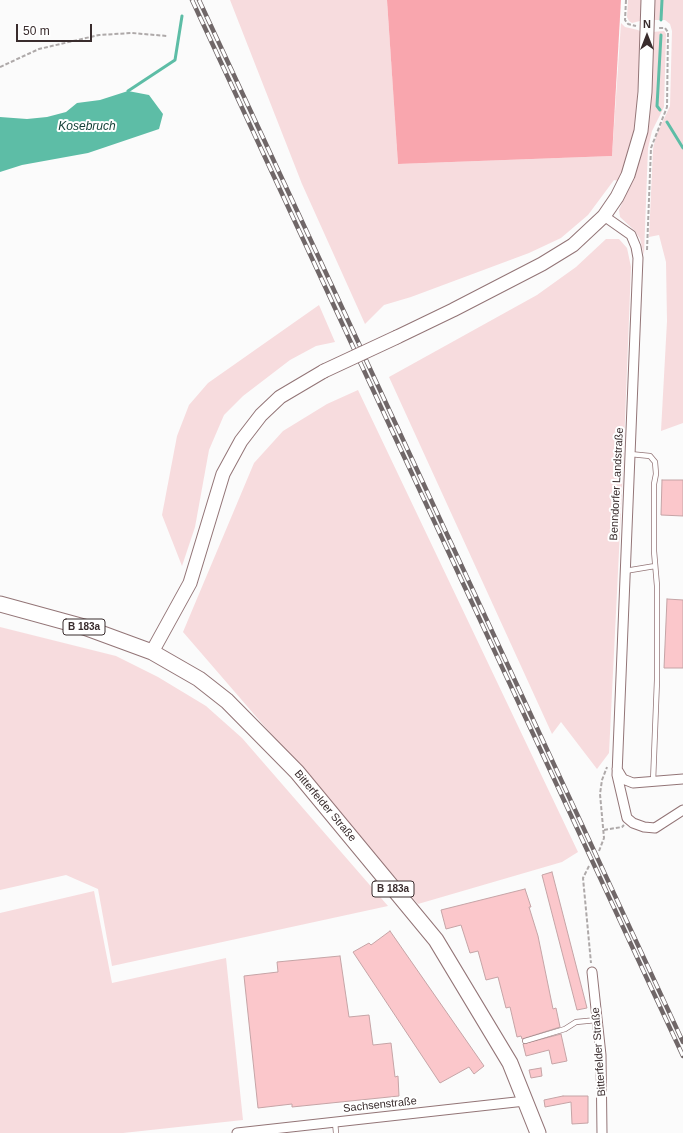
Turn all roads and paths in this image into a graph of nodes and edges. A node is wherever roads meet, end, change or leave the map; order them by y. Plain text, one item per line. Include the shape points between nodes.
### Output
1 (626, 0) edge
2 (648, 0) edge
3 (647, 28) junction
4 (167, 36) dead end
5 (0, 67) edge
6 (604, 216) junction
7 (647, 254) dead end
8 (630, 454) junction
9 (655, 566) junction
10 (625, 571) junction
11 (0, 604) edge
12 (152, 652) junction
13 (617, 756) junction
14 (617, 769) junction
15 (683, 779) edge
16 (653, 782) junction
17 (683, 810) edge
18 (622, 827) dead end
19 (604, 830) junction
20 (599, 851) dead end
21 (589, 866) dead end
22 (592, 972) joint
23 (597, 1020) junction
24 (525, 1041) dead end
25 (525, 1101) junction
26 (334, 1122) junction
27 (237, 1133) edge
28 (336, 1133) edge
29 (538, 1133) edge
30 (602, 1133) edge

1 - 3 path via 625,20 628,24
2 - 3 main road
3 - 6 main road via 641,131 628,175
3 - 7 path via 665,28 668,32 667,107 651,148
4 - 5 path via 132,32 100,35 39,49
6 - 8 street, Benndorfer Landstraße via 631,236 636,247
6 - 12 main road, bridge via 573,245 542,264 453,310 324,371 280,397 261,415 241,442 223,474 190,583
8 - 9 lane via 650,456 655,462
8 - 10 street, Benndorfer Landstraße
9 - 10 lane
9 - 16 lane via 657,680
10 - 13 street, Benndorfer Landstraße
11 - 12 main road, Bitterfelder Straße / B 183a via 84,627
12 - 25 main road, Bitterfelder Straße / B 183a via 199,679 227,701 302,778 436,940 510,1063
13 - 14 street, Benndorfer Landstraße
13 - 19 path via 607,767 602,780 600,794
14 - 16 street via 627,782
14 - 17 street, Benndorfer Landstraße via 618,784 627,818 633,823 655,828
15 - 16 street
18 - 19 path
19 - 20 path
21 - 22 path via 583,878
22 - 23 street, Bitterfelder Straße
23 - 24 lane via 576,1022 565,1029
23 - 30 street, Bitterfelder Straße via 601,1055
25 - 26 street, Sachsenstraße
25 - 29 main road, Bitterfelder Straße / B 183a
26 - 27 street, Sachsenstraße
26 - 28 lane

